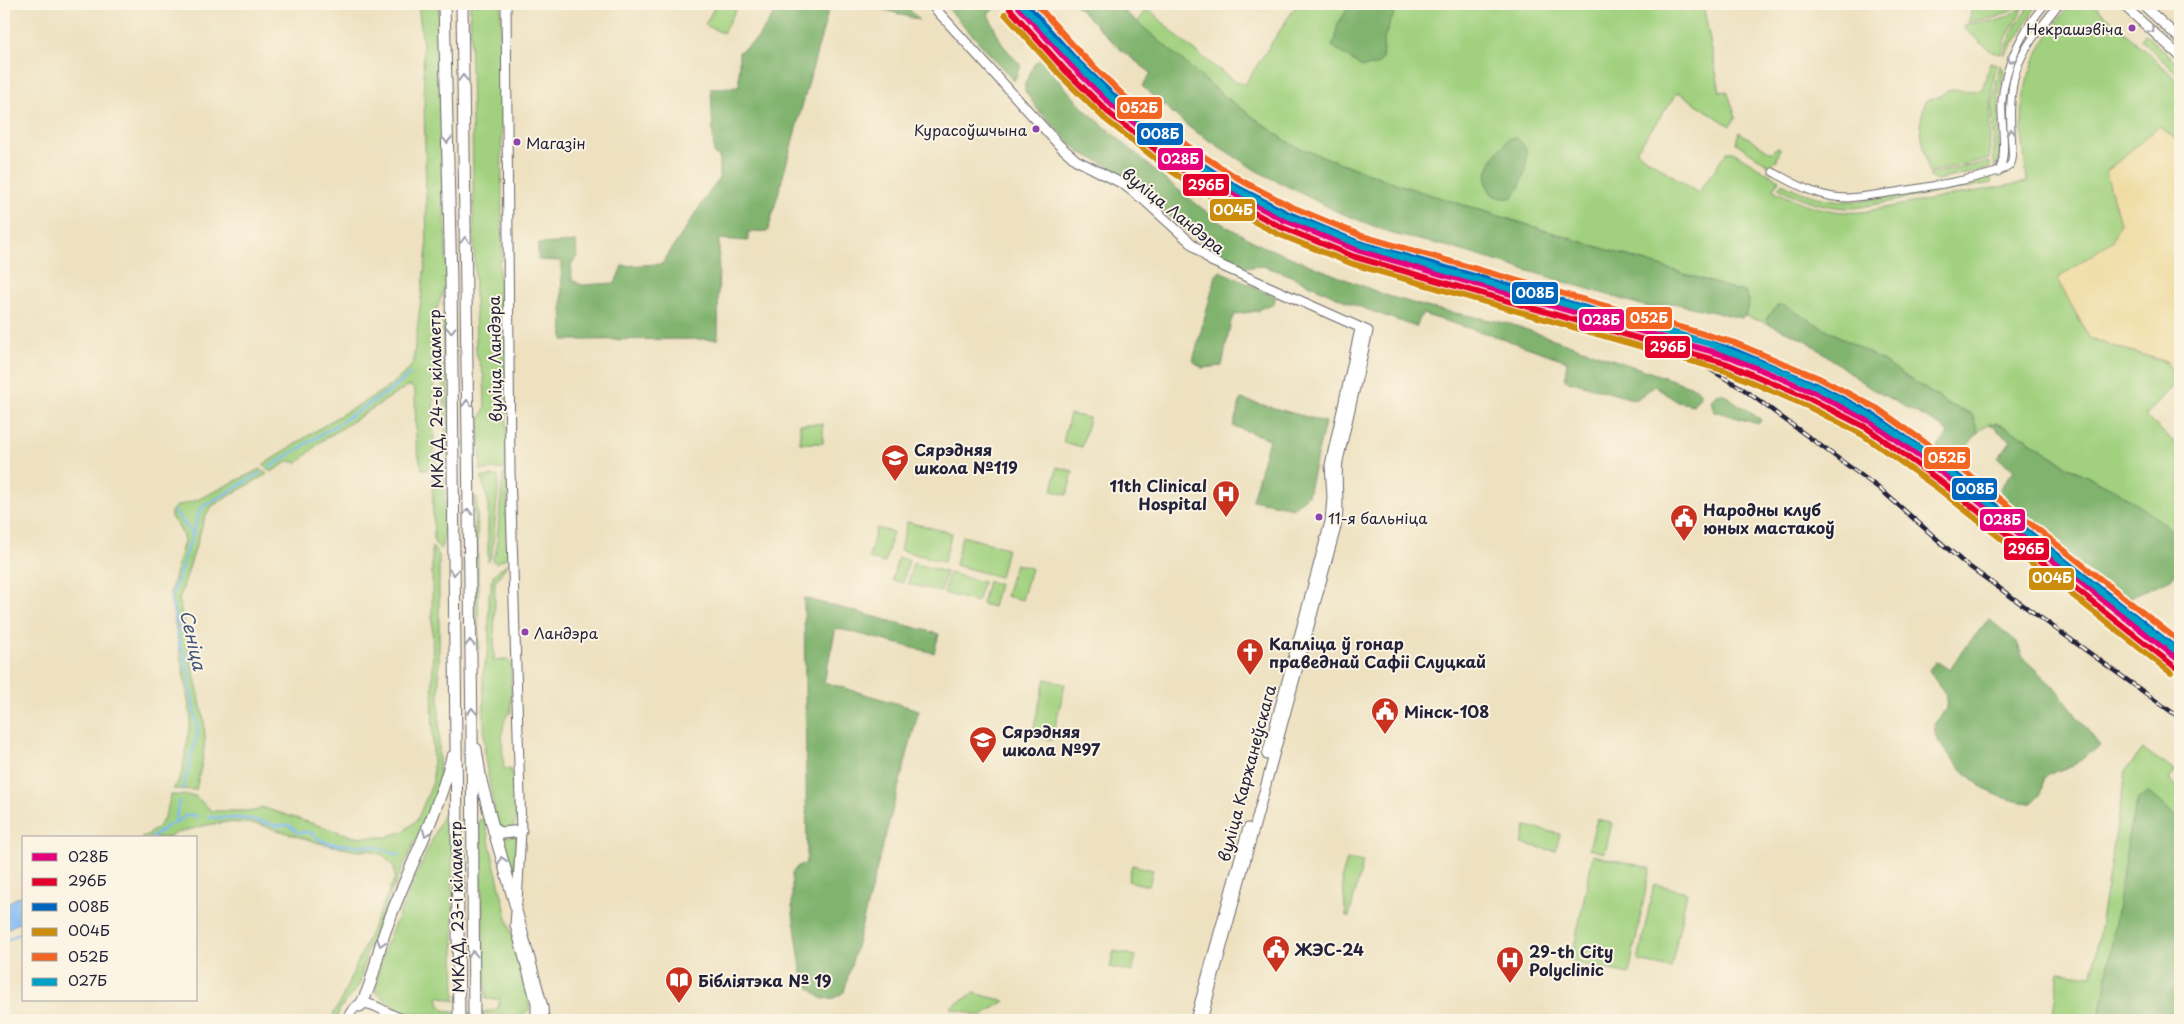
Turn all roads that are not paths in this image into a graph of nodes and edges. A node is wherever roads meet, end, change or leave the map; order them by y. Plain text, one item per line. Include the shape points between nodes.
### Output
1 (444, 4) edge
2 (462, 4) edge
3 (506, 4) edge
4 (931, 4) edge
5 (2045, 4) edge
6 (2059, 4) edge
7 (2122, 4) edge
8 (2142, 4) edge
9 (2180, 38) edge
10 (2180, 56) edge
11 (1773, 172) dead end
12 (1998, 172) junction
13 (1364, 330) junction
14 (472, 730) junction
15 (456, 731) junction
16 (471, 793) joint
17 (456, 794) joint
18 (521, 830) junction
19 (494, 831) junction
20 (516, 907) junction
21 (360, 1006) junction
22 (391, 1017) edge
23 (347, 1020) edge
24 (432, 1020) edge
25 (459, 1020) edge
26 (474, 1020) edge
27 (536, 1020) edge
28 (544, 1020) edge
29 (1195, 1020) edge
30 (1202, 1020) edge

1 -> 15 highway, МКАД, 24-ы кіламетр
14 -> 2 highway, МКАД, 24-ы кіламетр
3 - 18 street, вуліца Ландэра via 510,471
4 - 13 street, вуліца Ландэра via 1076,160 1123,184 1211,261
5 -> 12 street via 2009,63 2002,100 2003,160
12 -> 6 street via 2007,168 2012,160 2011,107 2016,70 2025,49
7 -> 10 street
8 - 9 street
11 - 12 street via 1805,190 1837,198 1860,197
13 - 29 street, вуліца Каржанеўскага via 1330,465 1330,522
13 - 30 street, вуліца Каржанеўскага via 1336,475 1339,503 1336,527
14 - 16 highway, МКАД, 24-ы кіламетр
14 - 19 highway
15 - 17 highway, МКАД, 24-ы кіламетр
15 -> 21 highway via 444,788 388,921 373,980
26 -> 16 highway, МКАД, 23-і кіламетр
17 - 25 highway, МКАД, 23-і кіламетр
18 - 19 highway
18 - 20 street
20 -> 19 highway
20 - 27 street via 515,925 536,1003
20 - 28 street
21 - 22 street via 376,1005
21 - 23 street
22 - 24 street

